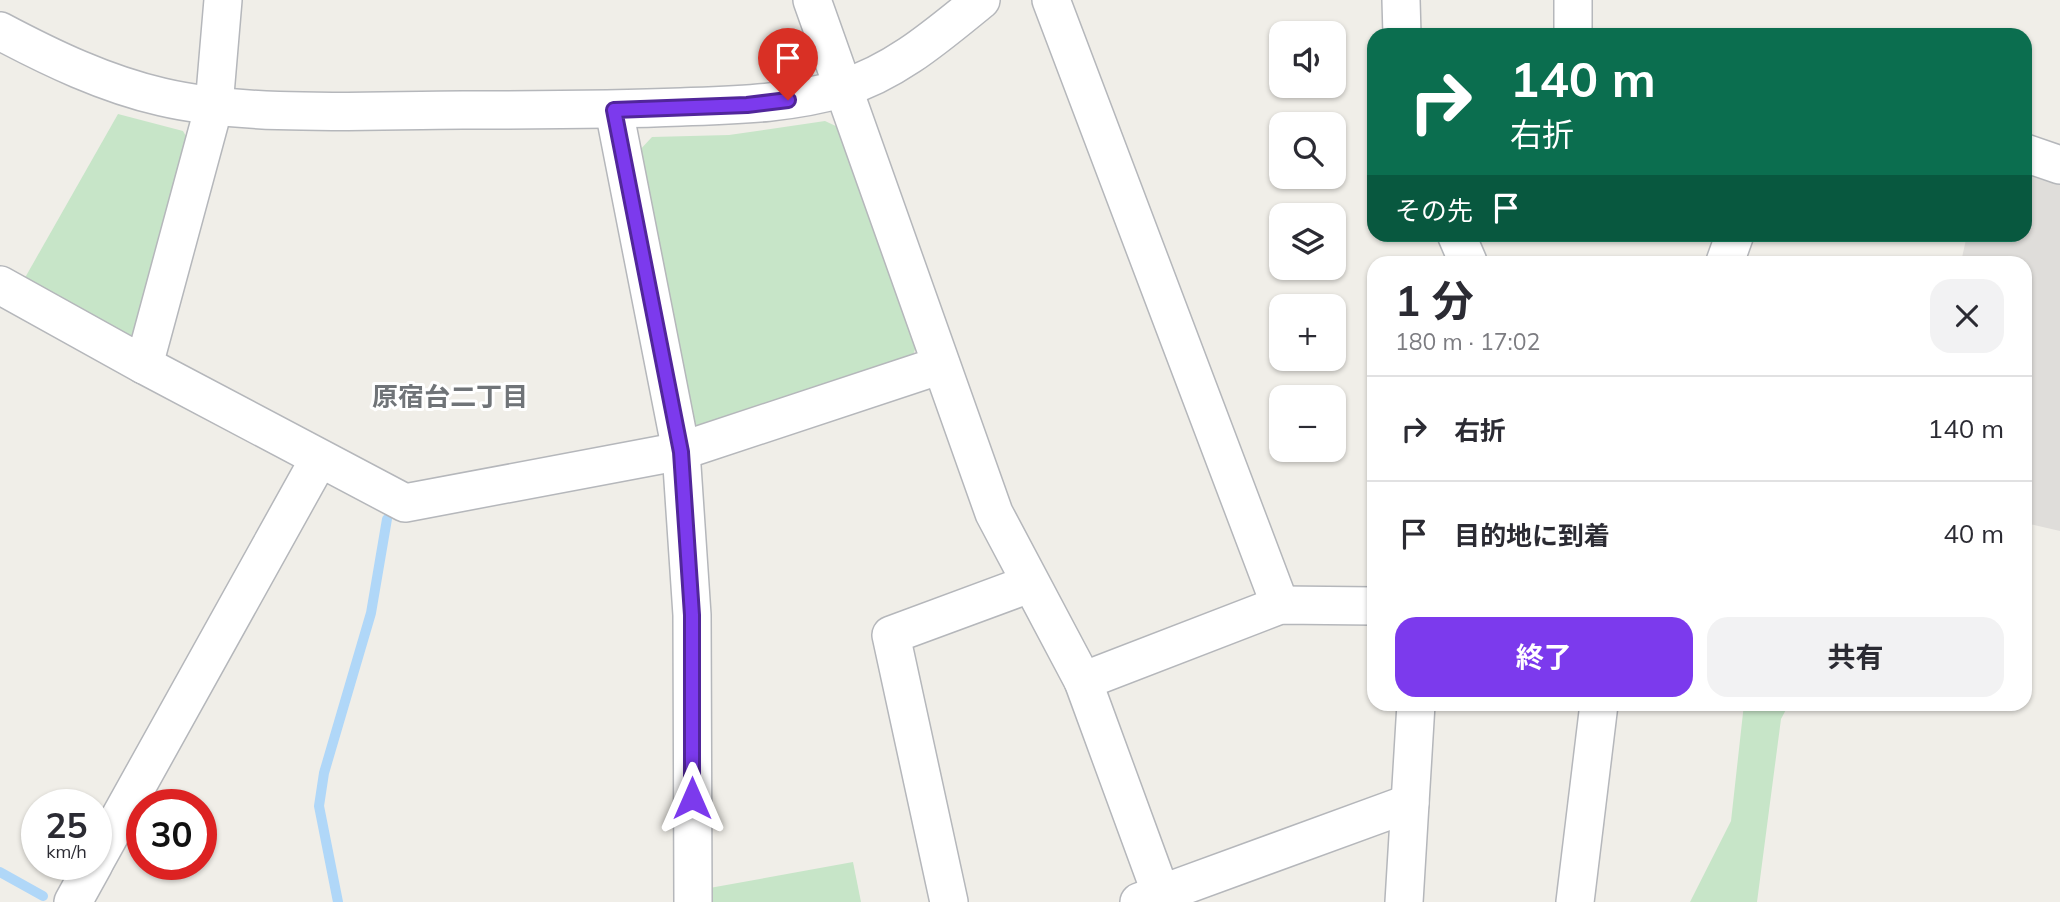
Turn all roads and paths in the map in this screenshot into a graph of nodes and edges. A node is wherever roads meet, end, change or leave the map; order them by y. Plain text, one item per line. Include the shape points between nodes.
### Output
1 (223, 0) edge
2 (812, 0) edge
3 (981, 0) edge
4 (1051, 0) edge
5 (1401, 0) edge
6 (1573, 0) edge
7 (1402, 28) edge
8 (1573, 28) edge
9 (0, 31) edge
10 (844, 88) junction
11 (214, 106) junction
12 (614, 110) junction
13 (2032, 155) edge
14 (2060, 165) edge
15 (0, 285) edge
16 (144, 365) junction
17 (941, 365) junction
18 (681, 452) junction
19 (319, 459) junction
20 (1029, 584) junction
21 (1280, 605) junction
22 (1367, 606) edge
23 (1083, 681) junction
24 (1416, 711) edge
25 (1598, 711) edge
26 (1410, 803) junction
27 (112, 831) edge
28 (85, 880) edge
29 (1154, 899) edge
30 (73, 902) edge
31 (692, 902) edge
32 (949, 902) edge
33 (1404, 902) edge
34 (1575, 902) edge

1 - 11 street
2 - 10 street
3 - 10 street via 884,71
4 - 21 street
5 - 7 street
6 - 8 street
9 - 11 street via 75,68 125,86
10 - 12 street via 747,105
10 - 17 street
11 - 12 street
11 - 16 street
12 - 18 street
13 - 14 street
15 - 16 street
16 - 19 street
17 - 18 street
17 - 20 street via 994,513
18 - 19 street via 405,503
18 - 31 street via 692,615
19 - 27 street
20 - 23 street
20 - 32 street via 891,635
21 - 22 street
21 - 23 street
23 - 29 street
24 - 26 street
25 - 34 street
26 - 29 street
26 - 33 street
28 - 30 street

